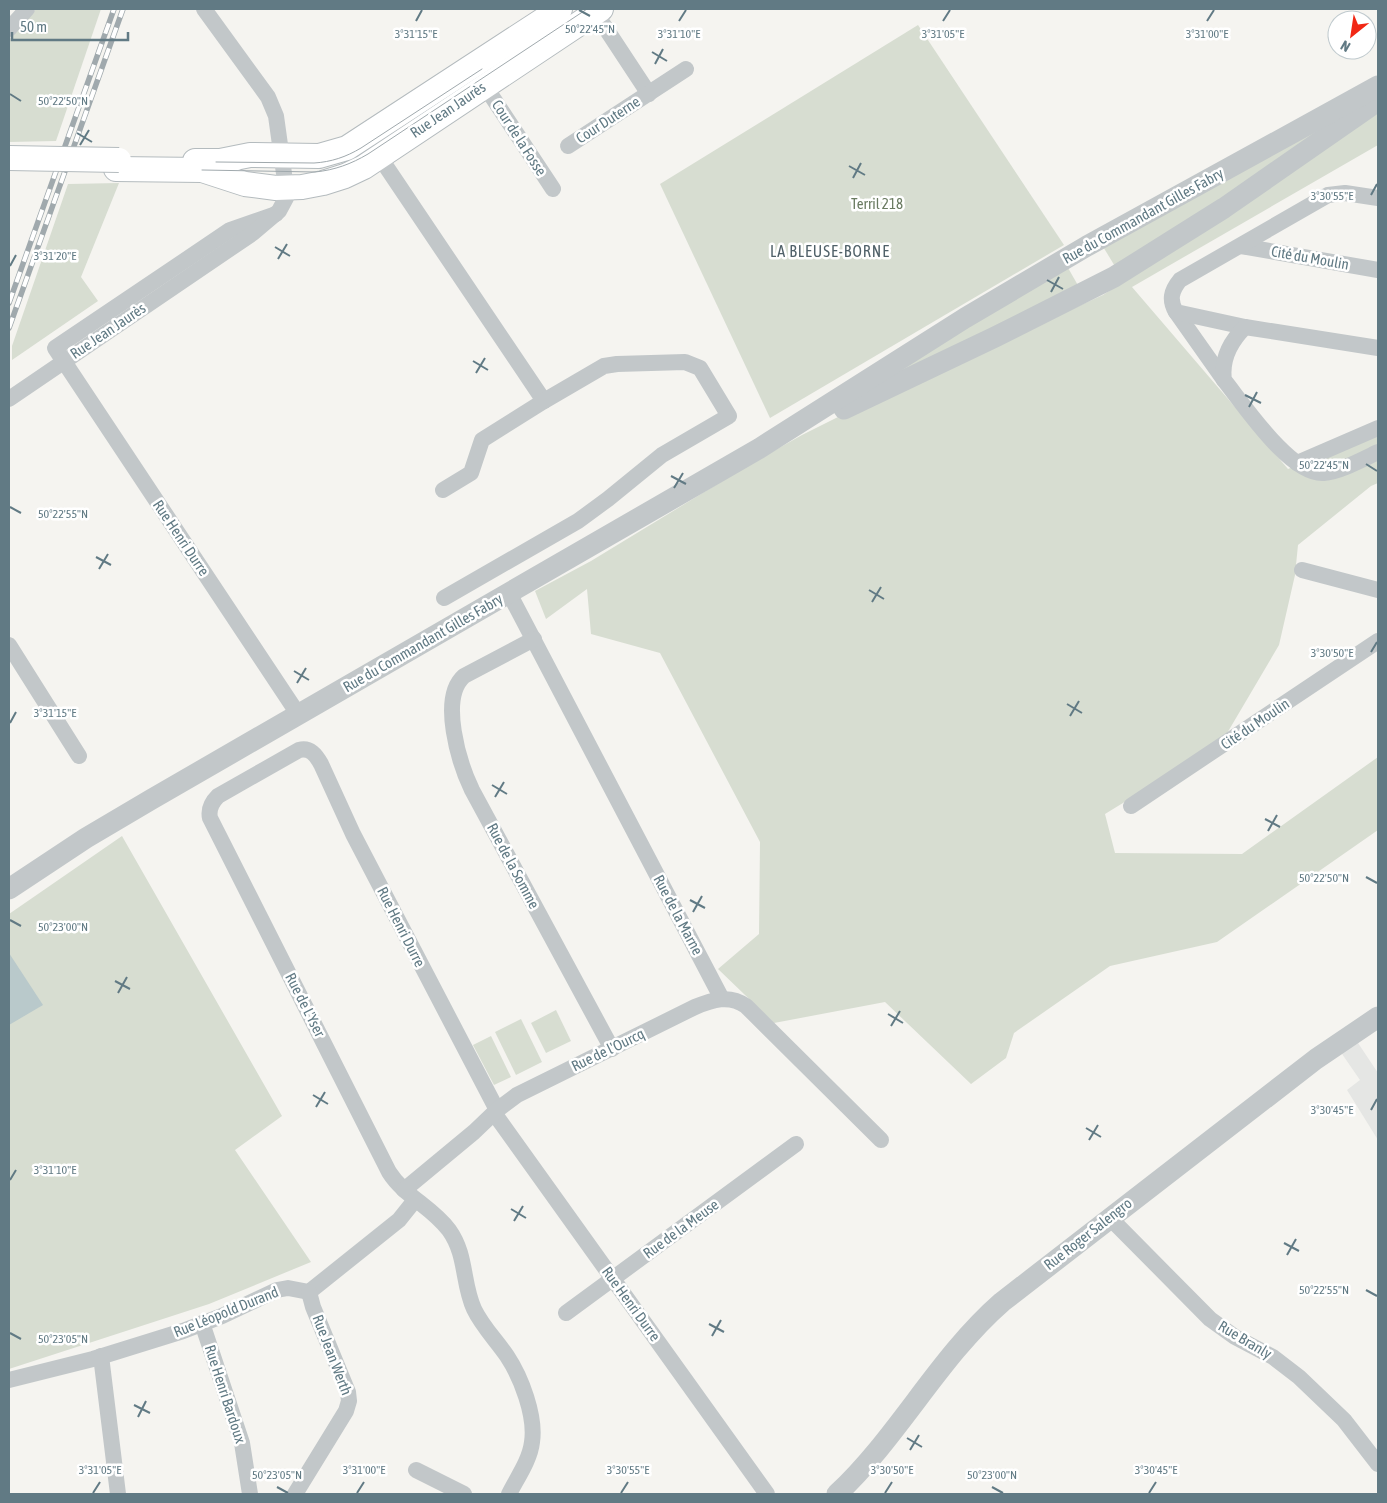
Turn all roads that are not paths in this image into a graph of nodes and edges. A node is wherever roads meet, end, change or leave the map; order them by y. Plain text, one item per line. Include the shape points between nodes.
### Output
1 (27, 9) edge
2 (204, 9) edge
3 (560, 9) edge
4 (598, 11) edge
5 (9, 29) edge
6 (686, 69) dead end
7 (485, 86) junction
8 (1378, 86) edge
9 (649, 94) junction
10 (1378, 101) edge
11 (568, 146) dead end
12 (281, 156) junction
13 (379, 156) junction
14 (9, 158) edge
15 (118, 165) junction
16 (209, 166) junction
17 (9, 168) edge
18 (286, 188) junction
19 (553, 189) dead end
20 (1378, 198) edge
21 (1241, 246) junction
22 (1378, 270) edge
23 (1176, 312) junction
24 (1245, 327) junction
25 (1378, 348) edge
26 (63, 361) junction
27 (1224, 380) junction
28 (9, 398) edge
29 (544, 401) junction
30 (1378, 428) edge
31 (760, 448) junction
32 (1378, 452) edge
33 (1297, 463) junction
34 (443, 490) dead end
35 (1302, 570) dead end
36 (1378, 590) edge
37 (509, 593) junction
38 (444, 598) dead end
39 (534, 639) junction
40 (1378, 641) edge
41 (9, 645) edge
42 (298, 714) junction
43 (79, 756) dead end
44 (1131, 806) dead end
45 (210, 818) joint
46 (86, 838) junction
47 (9, 878) edge
48 (9, 889) edge
49 (722, 999) junction
50 (1378, 1017) edge
51 (612, 1049) junction
52 (495, 1112) junction
53 (881, 1140) dead end
54 (796, 1144) dead end
55 (410, 1195) junction
56 (1109, 1217) junction
57 (613, 1279) junction
58 (308, 1292) junction
59 (566, 1313) dead end
60 (202, 1323) junction
61 (101, 1356) junction
62 (9, 1380) edge
63 (1378, 1464) edge
64 (416, 1470) dead end
65 (118, 1494) edge
66 (250, 1494) edge
67 (295, 1494) edge
68 (464, 1494) edge
69 (509, 1494) edge
70 (767, 1494) edge
71 (837, 1494) edge

1 - 5 street
2 - 12 street via 272,103
3 - 12 main road, Rue Jean Jaurès via 348,148 319,156
4 - 7 main road, Rue Jean Jaurès
4 - 9 street, Cour Duterne
6 - 9 street, Cour Duterne
7 - 13 main road, Rue Jean Jaurès
7 - 19 street, Cour de la Fosse
8 - 31 street, Rue du Commandant Gilles Fabry via 1079,251 965,318
9 - 11 street, Cour Duterne
10 - 31 street, Rue du Commandant Gilles Fabry via 1224,208 1093,289
12 - 16 main road, Rue Jean Jaurès via 247,155
12 - 18 street, Rue Jean Jaurès
13 - 18 main road, Rue Jean Jaurès via 339,178
13 - 29 street
14 - 15 main road, bridge
15 - 16 main road
15 - 17 main road
16 - 18 main road, Rue Jean Jaurès via 252,185
18 - 26 street, Rue Jean Jaurès via 283,205 253,233
20 - 21 street, Cité du Moulin via 1345,193 1328,196
21 - 22 street, Cité du Moulin
21 - 23 street, Cité du Moulin via 1180,280 1171,298
23 - 24 street
23 - 27 street
24 - 25 street
24 - 27 street via 1226,354
26 - 28 street, Rue Jean Jaurès
26 - 42 street, Rue Henri Durre
27 - 33 street via 1279,448
29 - 34 street via 482,440 471,473
29 - 38 street via 604,366 685,362 700,368 729,416 662,455 578,521
30 - 33 street
31 - 37 street, Rue du Commandant Gilles Fabry
32 - 33 street via 1326,473 1314,472
35 - 36 street
37 - 39 street, Rue de la Marne
37 - 42 street, Rue du Commandant Gilles Fabry
39 - 49 street, Rue de la Marne
39 - 51 street, Rue de la Somme via 464,676 455,687 453,718 457,748 466,775
40 - 44 street, Cité du Moulin
41 - 43 street
42 - 46 street, Rue du Commandant Gilles Fabry
45 - 52 street, Rue Henri Durre via 209,809 218,796 290,754 303,749 311,751 321,764 353,834
45 - 55 street, Rue de L'Yser via 389,1172
46 - 47 street, Rue du Commandant Gilles Fabry
46 - 48 street, Rue du Commandant Gilles Fabry
49 - 51 street, Rue de l'Ourcq via 695,1007
49 - 53 street via 733,999 746,1006
50 - 56 street, Rue Roger Salengro via 1316,1058
51 - 52 street, Rue de l'Ourcq via 523,1092
52 - 55 street, Rue de l'Ourcq
52 - 57 street, Rue Henri Durre
54 - 57 street, Rue de la Meuse
55 - 58 street via 398,1220
55 - 69 street, Rue de L'Yser via 453,1237 462,1258 473,1308 520,1379 532,1418 532,1442
56 - 63 street, Rue Branly via 1210,1319 1282,1362 1299,1376 1344,1420
56 - 71 street, Rue Roger Salengro via 983,1319 869,1460
57 - 59 street, Rue de la Meuse
57 - 70 street, Rue Henri Durre
58 - 60 street, Rue Léopold Durand via 288,1288 277,1290
58 - 67 street, Rue Jean Werth via 349,1401 344,1416
60 - 61 street, Rue Léopold Durand
60 - 66 street, Rue Henri Bardoux via 242,1443
61 - 62 street, Rue Léopold Durand
61 - 65 street
64 - 68 street

